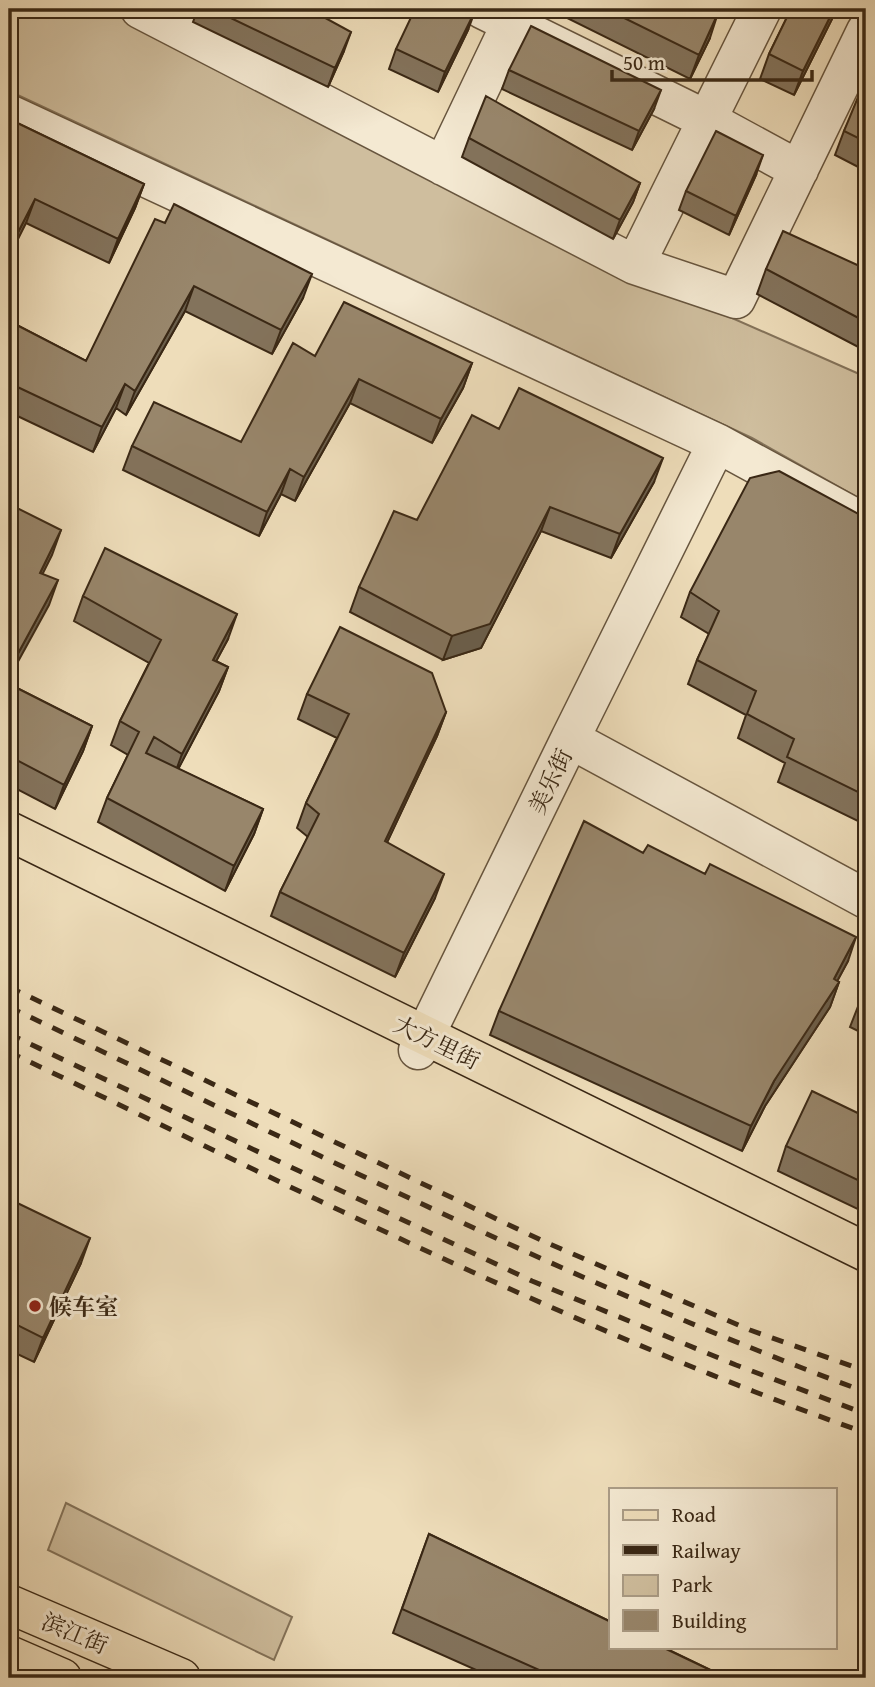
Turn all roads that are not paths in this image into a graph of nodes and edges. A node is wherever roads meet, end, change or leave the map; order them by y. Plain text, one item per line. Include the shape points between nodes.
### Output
1 (140, 9) edge
2 (762, 9) edge
3 (504, 13) edge
4 (866, 31) edge
5 (9, 114) edge
6 (707, 120) junction
7 (443, 166) junction
8 (799, 170) junction
9 (635, 265) junction
10 (718, 443) junction
11 (866, 524) edge
12 (570, 739) junction
13 (9, 831) edge
14 (9, 850) edge
15 (866, 900) edge
16 (421, 1043) junction
17 (866, 1252) edge
18 (866, 1268) edge
19 (9, 1604) edge
20 (9, 1656) edge
21 (50, 1676) edge
22 (181, 1678) edge

1 - 7 street
2 - 6 street
3 - 6 street
3 - 7 street
4 - 8 street
5 - 10 street
6 - 8 street
6 - 9 street
7 - 9 street
8 - 9 street via 736,299
10 - 11 street
10 - 12 street
12 - 15 street, 美乐街
12 - 16 street, 美乐街
13 - 16 main road, 大方里街
14 - 16 main road, 大方里街
16 - 17 main road, 大方里街
16 - 18 main road, 大方里街
19 - 22 main road, 滨江街
20 - 21 main road, 滨江街

